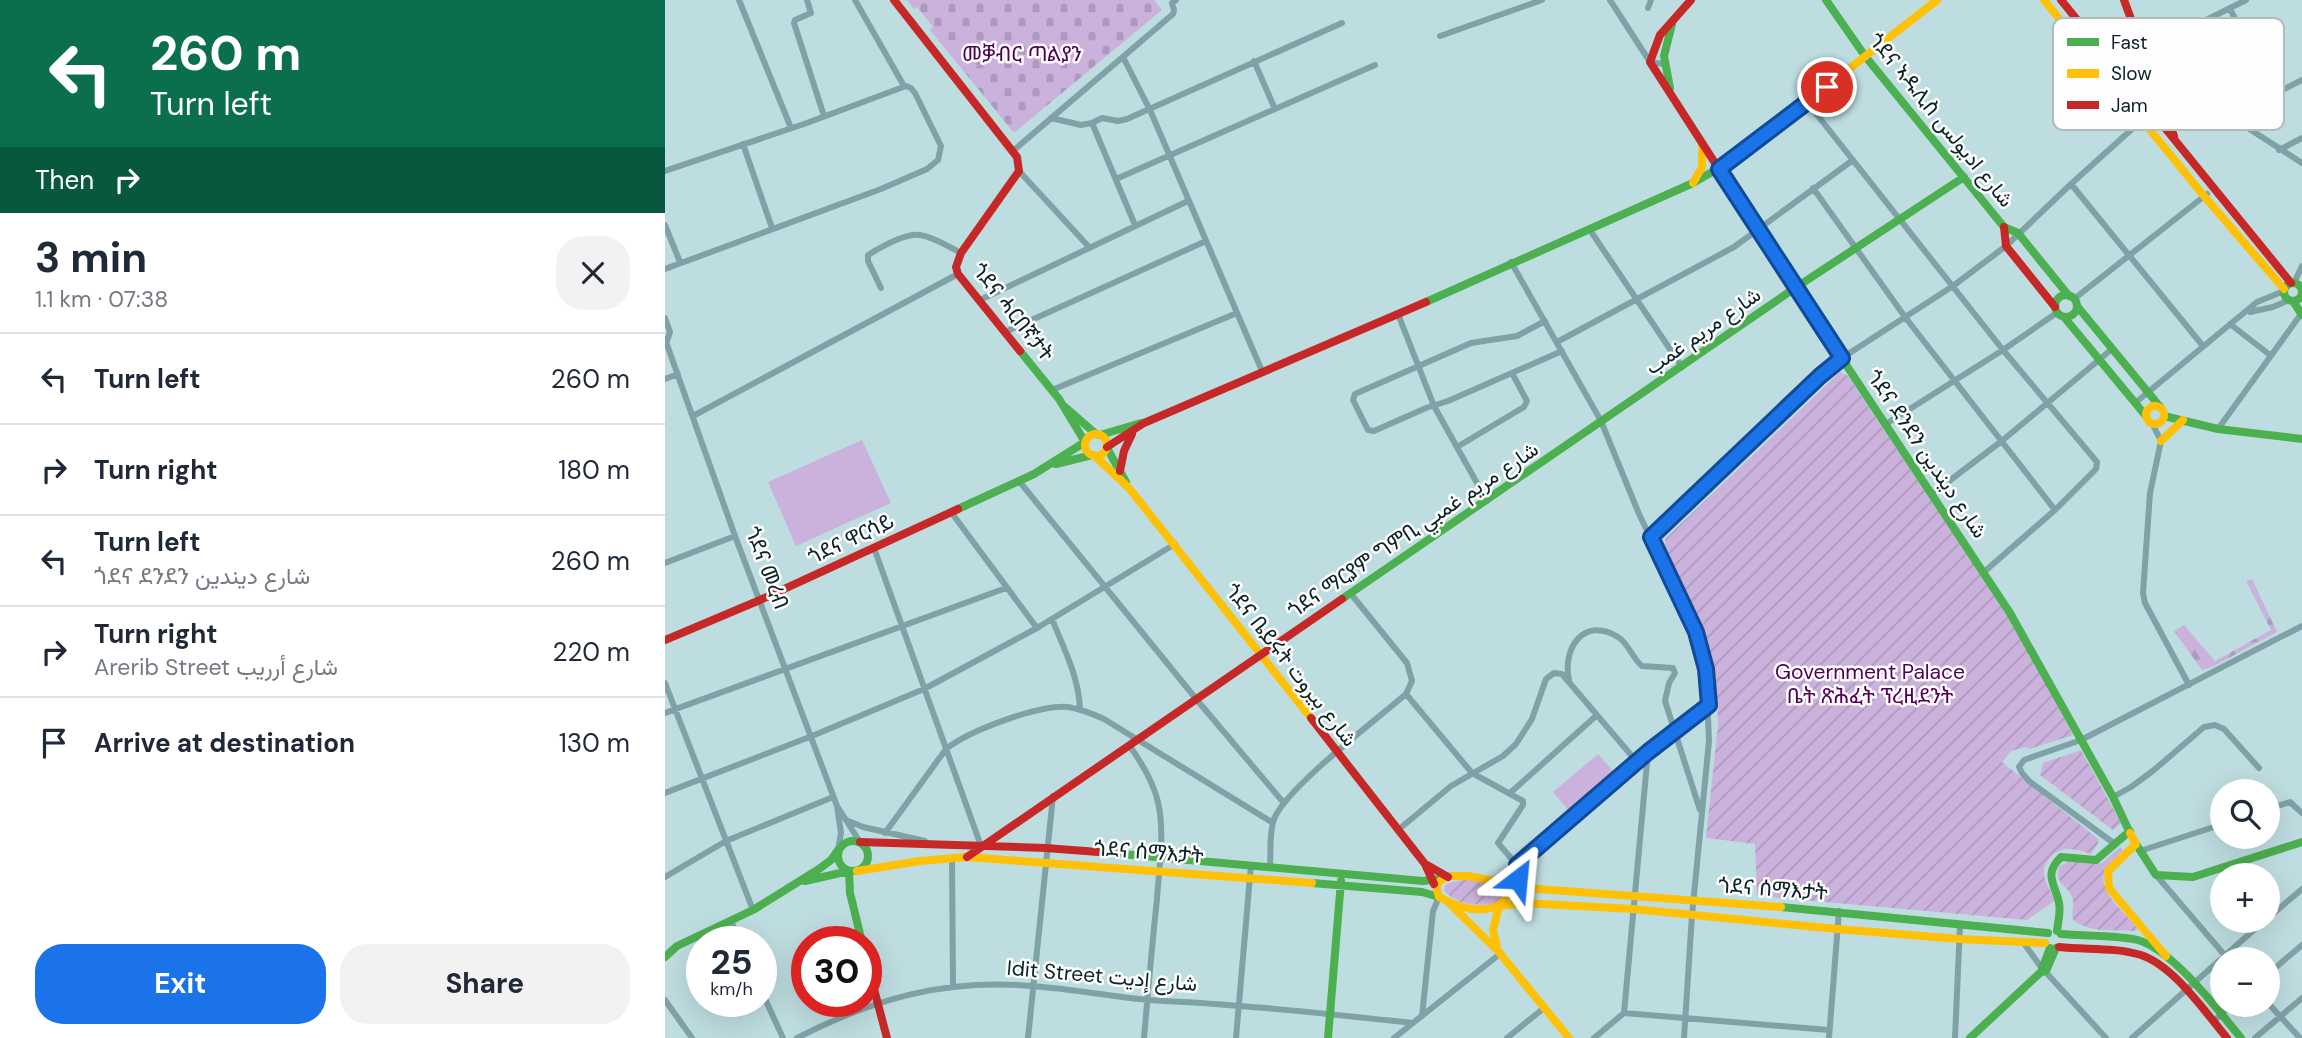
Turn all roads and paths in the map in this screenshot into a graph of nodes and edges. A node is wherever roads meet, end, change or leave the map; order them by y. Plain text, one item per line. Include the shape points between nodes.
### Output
1 (739, 0) edge
2 (807, 0) edge
3 (855, 0) edge
4 (894, 0) edge
5 (1542, 0) edge
6 (1610, 0) edge
7 (1691, 0) edge
8 (1826, 0) edge
9 (1937, 0) edge
10 (2044, 0) edge
11 (2061, 0) edge
12 (2124, 0) edge
13 (2246, 0) edge
14 (1172, 1) edge
15 (2069, 9) junction
16 (2230, 9) junction
17 (2059, 18) joint
18 (2076, 18) edge
19 (2131, 18) edge
20 (2212, 18) edge
21 (2235, 18) edge
22 (1673, 21) junction
23 (1342, 23) dead end
24 (1440, 36) dead end
25 (1643, 50) junction
26 (1653, 51) junction
27 (1663, 55) junction
28 (1865, 56) junction
29 (1123, 57) junction
30 (1254, 61) junction
31 (1650, 62) junction
32 (1375, 65) dead end
33 (2302, 80) edge
34 (904, 86) junction
35 (2284, 88) edge
36 (1671, 93) junction
37 (1807, 102) junction
38 (1275, 109) junction
39 (1150, 110) junction
40 (824, 116) junction
41 (1051, 118) junction
42 (1092, 123) junction
43 (791, 128) junction
44 (2131, 130) edge
45 (2150, 130) edge
46 (2166, 130) edge
47 (2172, 130) edge
48 (2251, 130) edge
49 (2302, 138) edge
50 (1702, 142) junction
51 (2176, 142) junction
52 (743, 144) junction
53 (1014, 150) junction
54 (2279, 150) junction
55 (1168, 155) junction
56 (1853, 160) junction
57 (2302, 163) edge
58 (2197, 168) junction
59 (1719, 169) junction
60 (665, 171) edge
61 (1019, 171) junction
62 (2187, 175) junction
63 (1964, 177) junction
64 (1116, 179) junction
65 (1693, 183) junction
66 (2071, 184) junction
67 (1813, 188) junction
68 (2214, 189) junction
69 (2204, 196) junction
70 (1188, 201) junction
71 (1901, 220) junction
72 (665, 225) edge
73 (1135, 225) junction
74 (2004, 227) junction
75 (772, 228) junction
76 (1590, 230) junction
77 (1758, 231) junction
78 (2018, 233) junction
79 (1206, 241) junction
80 (2006, 246) junction
81 (1089, 247) junction
82 (1857, 248) junction
83 (961, 253) junction
84 (2130, 256) junction
85 (680, 262) junction
86 (1511, 262) junction
87 (2302, 266) edge
88 (667, 270) edge
89 (958, 274) junction
90 (2296, 282) edge
91 (1953, 286) junction
92 (881, 288) dead end
93 (1795, 288) junction
94 (2284, 290) junction
95 (2302, 295) edge
96 (1637, 299) junction
97 (980, 300) junction
98 (2074, 300) junction
99 (2291, 301) junction
100 (2059, 312) junction
101 (2248, 312) junction
102 (1237, 313) junction
103 (1398, 314) junction
104 (2301, 315) edge
105 (1905, 317) junction
106 (665, 318) edge
107 (1545, 321) junction
108 (2230, 324) junction
109 (1005, 332) junction
110 (666, 340) edge
111 (1557, 342) junction
112 (2203, 346) junction
113 (2112, 349) junction
114 (2003, 350) junction
115 (1562, 351) junction
116 (2270, 355) junction
117 (1842, 358) junction
118 (2099, 361) junction
119 (1417, 365) junction
120 (1682, 367) junction
121 (1262, 371) junction
122 (1512, 373) junction
123 (678, 374) junction
124 (665, 379) edge
125 (1955, 381) junction
126 (1052, 390) junction
127 (2148, 393) junction
128 (2136, 403) junction
129 (2046, 404) junction
130 (1434, 406) junction
131 (1065, 407) junction
132 (2162, 412) junction
133 (693, 416) junction
134 (2149, 420) junction
135 (1601, 421) junction
136 (2183, 421) junction
137 (1144, 423) junction
138 (1886, 424) junction
139 (2218, 429) junction
140 (1134, 430) junction
141 (1098, 434) junction
142 (2302, 439) edge
143 (2003, 440) junction
144 (2161, 441) junction
145 (1085, 442) junction
146 (1457, 447) junction
147 (1107, 448) junction
148 (1093, 456) junction
149 (1050, 466) junction
150 (1120, 471) junction
151 (1019, 481) junction
152 (1129, 488) junction
153 (1932, 494) junction
154 (1487, 501) junction
155 (2055, 509) junction
156 (951, 512) junction
157 (735, 536) junction
158 (1651, 537) junction
159 (1175, 544) junction
160 (874, 548) junction
161 (665, 563) edge
162 (1984, 572) junction
163 (1105, 588) junction
164 (1006, 589) junction
165 (1351, 594) junction
166 (760, 600) junction
167 (1052, 619) junction
168 (903, 626) junction
169 (2302, 626) edge
170 (1037, 628) junction
171 (665, 640) edge
172 (1261, 655) junction
173 (786, 670) junction
174 (1570, 682) junction
175 (665, 683) edge
176 (2189, 685) junction
177 (924, 689) junction
178 (1406, 694) junction
179 (1197, 700) junction
180 (1709, 705) junction
181 (1080, 709) junction
182 (675, 710) junction
183 (665, 713) edge
184 (1597, 715) junction
185 (1674, 732) junction
186 (812, 736) junction
187 (2081, 740) junction
188 (1133, 743) junction
189 (946, 749) junction
190 (1648, 752) junction
191 (1337, 753) junction
192 (1637, 762) junction
193 (2259, 768) dead end
194 (1472, 773) junction
195 (702, 779) junction
196 (665, 793) edge
197 (1510, 793) junction
198 (1053, 796) junction
199 (833, 797) junction
200 (2113, 797) junction
201 (1283, 802) junction
202 (2280, 805) edge
203 (837, 806) junction
204 (2301, 809) edge
205 (1701, 812) junction
206 (846, 820) junction
207 (1273, 823) junction
208 (2210, 828) edge
209 (1398, 830) junction
210 (2130, 831) junction
211 (885, 833) junction
212 (726, 841) junction
213 (860, 842) junction
214 (2302, 842) edge
215 (941, 844) junction
216 (2115, 844) junction
217 (981, 846) junction
218 (1046, 848) junction
219 (2138, 848) junction
220 (838, 850) junction
221 (1160, 856) junction
222 (967, 857) junction
223 (952, 858) junction
224 (1045, 863) junction
225 (1425, 864) junction
226 (1251, 865) junction
227 (1517, 865) junction
228 (1270, 867) junction
229 (1159, 870) junction
230 (853, 871) junction
231 (1342, 873) junction
232 (2156, 875) junction
233 (665, 877) edge
234 (1250, 877) junction
235 (1440, 878) junction
236 (1496, 880) junction
237 (796, 883) junction
238 (1340, 886) junction
239 (1525, 888) junction
240 (2302, 889) edge
241 (1440, 896) junction
242 (1635, 897) junction
243 (1693, 901) junction
244 (1499, 906) junction
245 (2280, 908) edge
246 (1633, 909) junction
247 (753, 910) junction
248 (1839, 911) junction
249 (1692, 915) junction
250 (731, 921) junction
251 (1961, 925) junction
252 (733, 926) edge
253 (858, 926) edge
254 (2141, 927) junction
255 (1837, 929) junction
256 (2055, 933) junction
257 (2252, 933) edge
258 (1959, 939) junction
259 (2137, 940) junction
260 (2023, 942) junction
261 (2302, 944) edge
262 (2053, 946) junction
263 (2218, 947) edge
264 (2238, 947) edge
265 (1499, 951) junction
266 (2135, 953) junction
267 (2166, 956) junction
268 (665, 957) edge
269 (2280, 963) edge
270 (2043, 970) junction
271 (2210, 971) edge
272 (2193, 985) junction
273 (953, 986) junction
274 (1032, 986) junction
275 (2186, 992) junction
276 (2302, 998) edge
277 (665, 1000) edge
278 (1148, 1000) junction
279 (882, 1001) edge
280 (2210, 1003) edge
281 (1238, 1006) junction
282 (1543, 1008) junction
283 (1624, 1013) junction
284 (1329, 1014) junction
285 (1422, 1016) junction
286 (2280, 1016) joint
287 (773, 1017) edge
288 (844, 1017) edge
289 (881, 1017) edge
290 (2219, 1017) edge
291 (2223, 1017) edge
292 (2279, 1017) edge
293 (1685, 1019) junction
294 (2213, 1022) junction
295 (1413, 1023) junction
296 (1829, 1034) edge
297 (692, 1038) edge
298 (783, 1038) edge
299 (797, 1038) edge
300 (887, 1038) edge
301 (1027, 1038) edge
302 (1144, 1038) edge
303 (1236, 1038) edge
304 (1328, 1038) edge
305 (1394, 1038) edge
306 (1507, 1038) edge
307 (1569, 1038) edge
308 (1594, 1038) edge
309 (1684, 1038) edge
310 (1955, 1038) edge
311 (1970, 1038) edge
312 (2106, 1038) edge
313 (2132, 1038) edge
314 (2227, 1038) edge
315 (2241, 1038) edge
316 (2255, 1038) edge
317 (2300, 1038) edge

1 - 43 street
2 - 40 street via 811,12 794,23
3 - 34 street
4 - 53 main road
5 - 24 street
6 - 25 street
7 - 22 main road
8 - 28 main road, ጎደና ኣዱሊስ شارع اديولس
9 - 28 main road
10 - 17 main road
11 - 15 main road
12 - 19 main road
13 - 16 street
14 - 29 street via 1173,14
15 - 17 main road
15 - 18 main road
16 - 20 street
16 - 21 street
22 - 26 main road
22 - 27 main road
23 - 30 street
25 - 26 street
25 - 31 street
26 - 27 street
26 - 31 main road
27 - 31 street
27 - 36 main road, ጎደና ደንደን شارع ديندين
28 - 37 main road
28 - 63 main road, ጎደና ኣዱሊስ شارع اديولس
29 - 39 street
29 - 41 street
30 - 38 street
30 - 39 street
31 - 36 main road, ጎደና ደንደን شارع ديندين
32 - 38 street
33 - 35 street
34 - 40 street
34 - 75 street via 915,93 941,146 934,165
36 - 50 main road, ጎደና ደንደን شارع ديندين
37 - 56 street
37 - 59 main road
38 - 55 street
39 - 42 street via 1118,121 1102,118
39 - 55 street
40 - 43 street
41 - 42 street
41 - 53 street
42 - 64 street
43 - 52 street
44 - 66 street
45 - 62 main road
46 - 51 main road
47 - 51 main road
48 - 54 street
49 - 54 street
50 - 59 main road, ጎደና ደንደን شارع ديندين
50 - 65 main road via 1702,167
51 - 58 main road
52 - 60 street
52 - 75 street
53 - 61 main road
54 - 57 street
55 - 64 street
55 - 70 street
56 - 67 street
56 - 71 street
58 - 62 main road
58 - 68 main road
59 - 65 main road
59 - 77 main road, ጎደና ደንደን شارع ديندين
61 - 81 street
61 - 83 main road, ጎደና ሓርበኛታት
62 - 69 main road
63 - 71 main road, شارع مريم غمب
63 - 74 main road, ጎደና ኣዱሊስ شارع اديولس
64 - 73 street
65 - 76 main road
66 - 78 street
66 - 84 street
67 - 77 street
67 - 82 street
68 - 69 street
68 - 90 main road
69 - 84 street
69 - 94 main road
70 - 73 street
70 - 79 street
71 - 82 main road, شارع مريم غمب
71 - 91 street
72 - 85 street
73 - 81 street
74 - 78 main road, ጎደና ኣዱሊስ شارع اديولس
74 - 80 main road, ጎደና ኣዱሊስ شارع اديولس
75 - 85 street
76 - 86 main road
76 - 96 street
77 - 93 main road, ጎደና ደንደን شارع ديندين
77 - 96 street
78 - 80 street
78 - 98 main road, ጎደና ኣዱሊስ شارع اديولس
79 - 102 street
79 - 109 street
80 - 91 street
80 - 100 main road
81 - 97 street
82 - 93 main road, شارع مريم غمب
82 - 105 street
83 - 89 main road, ጎደና ሓርበኛታት
83 - 92 street via 925,236 907,237 868,255
84 - 98 street
84 - 112 street
85 - 88 street
86 - 103 main road
86 - 107 street
87 - 90 street
89 - 97 main road, ጎደና ሓርበኛታት
89 - 133 street
90 - 94 main road
90 - 95 main road
91 - 105 street
91 - 114 street
93 - 117 main road, ጎደና ደንደን شارع ديندين
93 - 120 main road, شارع مريم غمب
94 - 99 main road
94 - 101 street via 2257,302
95 - 99 main road
96 - 111 street
96 - 120 street
97 - 109 main road, ጎደና ሓርበኛታት
98 - 100 main road via 2073,314
98 - 100 main road via 2059,298
98 - 113 main road, ጎደና ኣዱሊስ شارع اديولس
99 - 101 street
99 - 104 main road
100 - 114 street
100 - 118 main road
101 - 108 street
102 - 121 street
102 - 126 street
103 - 119 street
103 - 121 main road
104 - 116 street
105 - 117 street
105 - 125 street
106 - 110 street, ጎደና መረብ via 670,332
107 - 111 street
107 - 119 street via 1517,336 1471,343
108 - 112 street
108 - 116 street
109 - 126 main road, ጎደና ሓርበኛታት
110 - 123 street, ጎደና መረብ
111 - 115 street
112 - 127 street
113 - 118 street
113 - 127 main road, ጎደና ኣዱሊስ شارع اديولس
114 - 125 street
114 - 129 street
115 - 122 street
115 - 135 street
116 - 139 street
117 - 138 main road, ጎደና ደንደን شارع ديندين
117 - 158 street
118 - 128 main road
118 - 129 street
119 - 130 street
119 - 130 street via 1355,394 1353,400 1371,432
120 - 135 main road, شارع مريم غمب
121 - 137 main road
122 - 130 street
122 - 146 street via 1527,401 1524,407
123 - 124 street
123 - 133 street, ጎደና መረብ
125 - 138 street
125 - 143 street
126 - 131 main road, ጎደና ሓርበኛታት
127 - 128 street
127 - 132 main road, ጎደና ኣዱሊስ شارع اديولس
128 - 134 main road
129 - 143 street
129 - 155 street via 2098,465
130 - 146 street
131 - 141 main road
131 - 145 main road
132 - 134 main road via 2159,423
132 - 134 main road via 2155,406 2149,408
132 - 136 main road
133 - 157 street, ጎደና መረብ
134 - 144 street
135 - 154 main road, ጎደና ማርያም ግምቢ شارع مريم غمبي
135 - 158 street
136 - 139 main road
136 - 144 main road
137 - 140 main road
137 - 141 main road
138 - 153 main road, ጎደና ደንደን شارع ديندين
139 - 142 main road
140 - 147 main road
140 - 150 main road
141 - 145 main road
141 - 147 main road via 1105,438
143 - 153 street
143 - 155 street
144 - 176 street via 2150,493 2143,593
145 - 148 main road
145 - 149 main road, ጎደና ዋርሳይ
146 - 154 street
147 - 148 main road
147 - 150 main road
148 - 149 main road, ጎደና ዋርሳይ
148 - 152 main road
149 - 151 main road, ጎደና ዋርሳይ
150 - 152 main road
151 - 156 main road, ጎደና ዋርሳይ
151 - 163 street
152 - 159 main road, ጎደና ቤይሩት شارع بيروت
153 - 162 main road, ጎደና ደንደን شارع ديندين
154 - 165 main road, ጎደና ማርያም ግምቢ شارع مريم غمبي
155 - 162 street
156 - 160 main road, ጎደና ዋርሳይ
156 - 164 street
157 - 161 street
157 - 166 street, ጎደና መረብ
158 - 180 street via 1696,632
159 - 163 street
159 - 172 main road, ጎደና ቤይሩት شارع بيروت
160 - 166 main road, ጎደና ዋርሳይ
160 - 168 street
162 - 187 main road, ጎደና ደንደን شارع ديندين
163 - 167 street
163 - 179 street
164 - 168 street
164 - 170 street
165 - 172 main road, ጎደና ማርያም ግምቢ شارع مريم غمبي
165 - 178 street via 1408,663 1412,681
166 - 171 main road, ጎደና ዋርሳይ
166 - 173 street, ጎደና መረብ
167 - 170 street
167 - 181 street via 1076,679
168 - 173 street
168 - 177 street
169 - 176 street
170 - 177 street
172 - 179 main road, ጎደና ማርያም ግምቢ شارع مريم غمبي
172 - 191 main road, ጎደና ቤይሩት شارع بيروت
173 - 182 street
173 - 186 street, ጎደና መረብ
174 - 184 street
174 - 185 street via 1567,659 1578,638 1587,632 1609,632 1621,638 1642,666 1675,670 1665,701
174 - 194 street via 1559,673 1550,675 1516,744 1503,757
175 - 182 street
176 - 187 street
177 - 186 street
177 - 189 street
178 - 191 street
178 - 194 street
179 - 188 main road, ጎደና ማርያም ግምቢ شارع مريم غمبي
179 - 201 street
180 - 185 street
180 - 205 street
181 - 188 street via 1104,719
181 - 189 street via 1028,712
182 - 183 street
182 - 195 street
184 - 192 street
184 - 197 street
185 - 190 street
185 - 205 street
186 - 195 street
186 - 199 street, ጎደና መረብ
187 - 200 main road, ጎደና ደንደን شارع ديندين
187 - 216 street via 2024,760 2019,767 2029,781
188 - 198 main road, ጎደና ማርያም ግምቢ شارع مريم غمبي
188 - 207 street
188 - 221 street via 1158,802
189 - 211 street
189 - 217 street
190 - 192 street
190 - 242 street
191 - 201 street
191 - 209 main road, ጎደና ቤይሩት شارع بيروت
192 - 227 street
193 - 200 street via 2224,729 2204,727 2154,770
194 - 197 street
194 - 209 street
195 - 196 street
195 - 212 street
197 - 227 street via 1523,805 1498,843
198 - 217 main road, ጎደና ማርያም ግምቢ شارع مريم غمبي
198 - 218 street
199 - 203 street, ጎደና መረብ
199 - 212 street
200 - 210 main road, ጎደና ደንደን شارع ديندين
201 - 207 street
202 - 204 street via 2290,802
203 - 206 street
203 - 220 street
205 - 243 street
206 - 211 street
206 - 213 street
207 - 228 street
208 - 219 street
209 - 225 main road, ጎደና ቤይሩት شارع بيروت
210 - 216 main road
210 - 219 main road, ጎደና ደንደን شارع ديندين
211 - 215 street
212 - 233 street
212 - 247 street
213 - 215 main road, ጎደና ሰማእታት
213 - 220 main road via 845,842
213 - 230 main road via 868,855 866,865
214 - 232 main road via 2193,877
215 - 217 main road, ጎደና ሰማእታት
216 - 256 main road via 2096,860 2061,857 2053,865 2050,878 2059,907
217 - 218 main road, ጎደና ሰማእታት
217 - 222 main road, ጎደና ማርያም ግምቢ شارع مريم غمبي
218 - 221 main road, ጎደና ሰማእታት
218 - 224 street
219 - 232 main road, ጎደና ደንደን شارع ديندين
219 - 254 main road via 2113,865 2107,877 2109,888
220 - 230 main road via 841,865
220 - 237 main road via 831,860
221 - 226 main road, ጎደና ሰማእታት
221 - 229 street
222 - 223 main road, ጎደና ሰማእታት
222 - 224 main road, ጎደና ሰማእታት
223 - 230 main road, ጎደና ሰማእታት
223 - 273 street
224 - 229 main road, ጎደና ሰማእታት
224 - 274 street
225 - 235 main road
225 - 235 main road
226 - 228 main road, ጎደና ሰማእታት
226 - 234 street
227 - 236 street
227 - 239 street via 1518,879
228 - 231 main road, ጎደና ሰማእታት
229 - 234 main road, ጎደና ሰማእታት
229 - 278 street
230 - 237 main road, ጎደና ሰማእታት
230 - 253 main road via 851,893
231 - 235 main road, ጎደና ሰማእታት
231 - 238 main road
232 - 263 street
234 - 238 main road, ጎደና ሰማእታት
234 - 281 street
235 - 236 main road, ጎደና ሰማእታት
235 - 241 main road
236 - 239 main road, ጎደና ሰማእታት
236 - 244 main road via 1506,893
237 - 247 main road
238 - 241 main road, ጎደና ሰማእታት
238 - 284 main road
239 - 242 main road, ጎደና ሰማእታት
240 - 245 street
241 - 244 main road, ጎደና ሰማእታት via 1470,908
241 - 265 main road
241 - 285 street via 1433,911
242 - 243 main road, ጎደና ሰማእታት
242 - 246 street
243 - 248 main road, ጎደና ሰማእታት
243 - 249 street
244 - 246 main road, ጎደና ሰማእታት via 1525,903
244 - 265 main road via 1493,930
246 - 249 main road, ጎደና ሰማእታት
246 - 283 street
247 - 250 main road
248 - 251 main road, ጎደና ሰማእታት
248 - 255 street
249 - 255 main road, ጎደና ሰማእታት
249 - 293 street
250 - 252 street
250 - 268 main road via 677,946
251 - 256 main road, ጎደና ሰማእታት
251 - 258 street
254 - 259 main road
254 - 267 main road
255 - 258 main road, ጎደና ሰማእታት
255 - 296 street
256 - 259 main road, ጎደና ሰማእታት
256 - 262 main road
256 - 262 main road via 2063,939
257 - 264 street
258 - 260 main road, ጎደና ሰማእታት
258 - 310 street
259 - 266 main road
259 - 267 main road
260 - 262 main road, ጎደና ሰማእታት
260 - 270 street
261 - 269 street
262 - 266 main road, ጎደና ሰማእታት
262 - 270 main road
265 - 282 main road
265 - 285 street
266 - 275 main road, ጎደና ሰማእታት via 2153,959
267 - 272 main road
270 - 311 main road
270 - 312 street
271 - 272 street
272 - 275 street
272 - 280 main road
273 - 274 street, Idit Street شارع إديت
273 - 279 street, Idit Street شارع إديت
274 - 278 street, Idit Street شارع إديت
274 - 301 street
275 - 294 main road
275 - 313 street
276 - 286 street
277 - 297 street
278 - 281 street, Idit Street شارع إديت
278 - 302 street
281 - 284 street, Idit Street شارع إديت
281 - 303 street
282 - 306 street
282 - 307 main road
283 - 293 street
283 - 308 street
284 - 295 street, Idit Street شارع إديت
284 - 304 main road
285 - 295 street
286 - 317 street
287 - 298 street
288 - 299 street, Idit Street شارع إديت
289 - 300 main road
290 - 294 street
291 - 315 main road
292 - 316 street
293 - 296 street
293 - 309 street
294 - 314 main road
295 - 305 street

